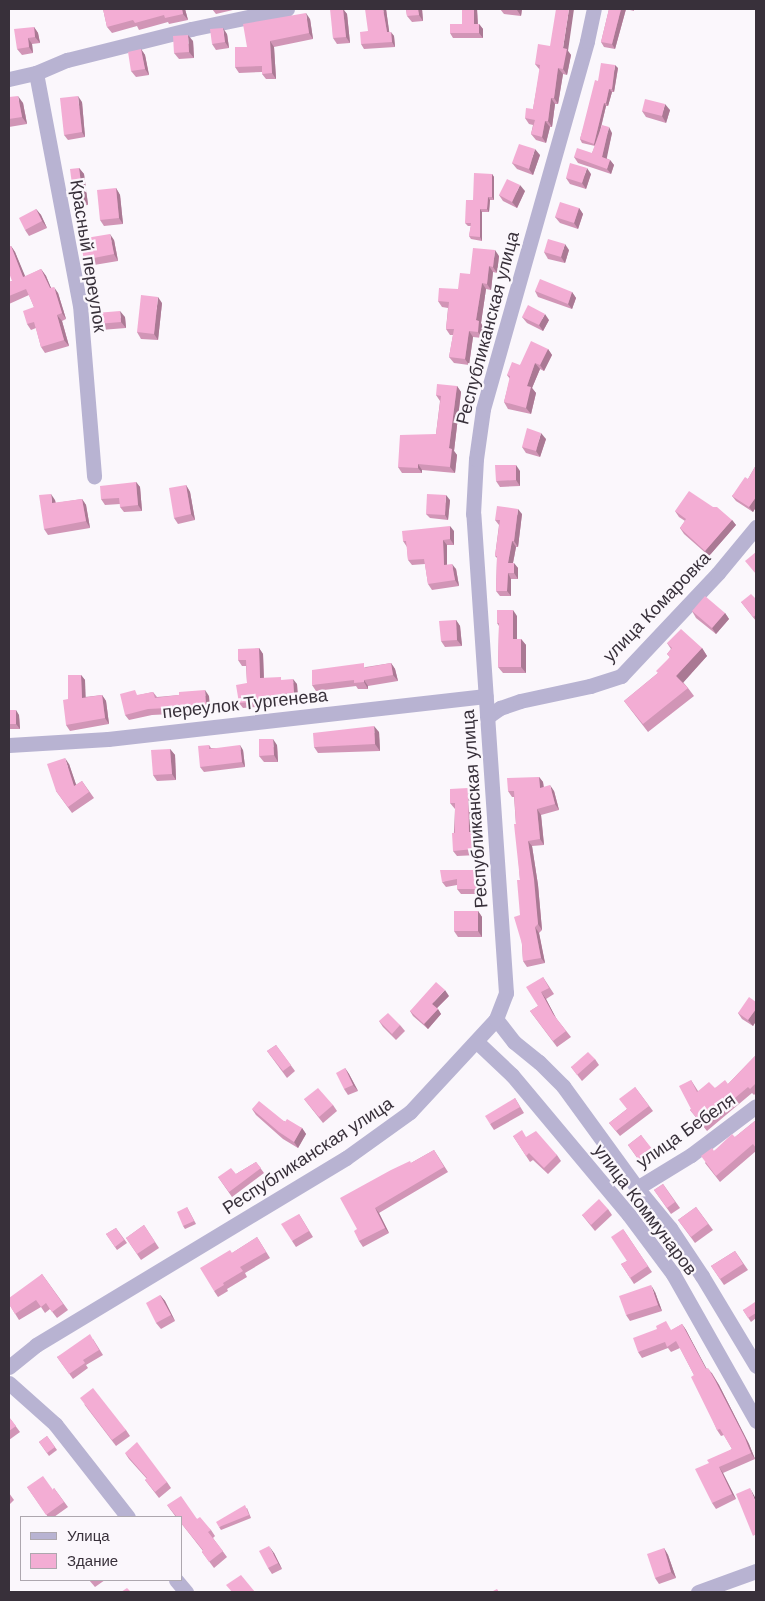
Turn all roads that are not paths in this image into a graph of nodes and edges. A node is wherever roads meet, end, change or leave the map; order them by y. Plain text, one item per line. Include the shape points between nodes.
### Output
1 (287, 9) edge
2 (594, 9) edge
3 (36, 73) junction
4 (9, 79) edge
5 (94, 476) dead end
6 (756, 527) edge
7 (486, 696) junction
8 (487, 717) junction
9 (9, 745) edge
10 (496, 1019) junction
11 (477, 1042) junction
12 (756, 1106) edge
13 (636, 1188) junction
14 (756, 1366) edge
15 (9, 1367) edge
16 (9, 1383) edge
17 (756, 1421) edge
18 (127, 1516) edge
19 (756, 1571) edge
20 (177, 1581) edge
21 (186, 1592) edge
22 (698, 1592) edge

1 - 3 street via 67,60
2 - 7 street, Республиканская улица via 483,409 473,514
3 - 4 street
3 - 5 street, Красный переулок via 80,305
6 - 8 street, улица Комаровка via 718,573 621,676 520,701
7 - 8 street, Республиканская улица
7 - 9 street, переулок Тургенева via 108,739
8 - 10 street, Республиканская улица via 506,993
10 - 11 street, Республиканская улица
10 - 13 street, улица Коммунаров via 514,1042 563,1086
11 - 15 street, Республиканская улица via 410,1112 346,1158 36,1345
11 - 17 street, улица Коммунаров via 512,1075 630,1215 673,1274
12 - 13 street, улица Бебеля via 691,1155
13 - 14 street, улица Коммунаров via 670,1228
16 - 18 street via 55,1424
19 - 22 street
20 - 21 street

